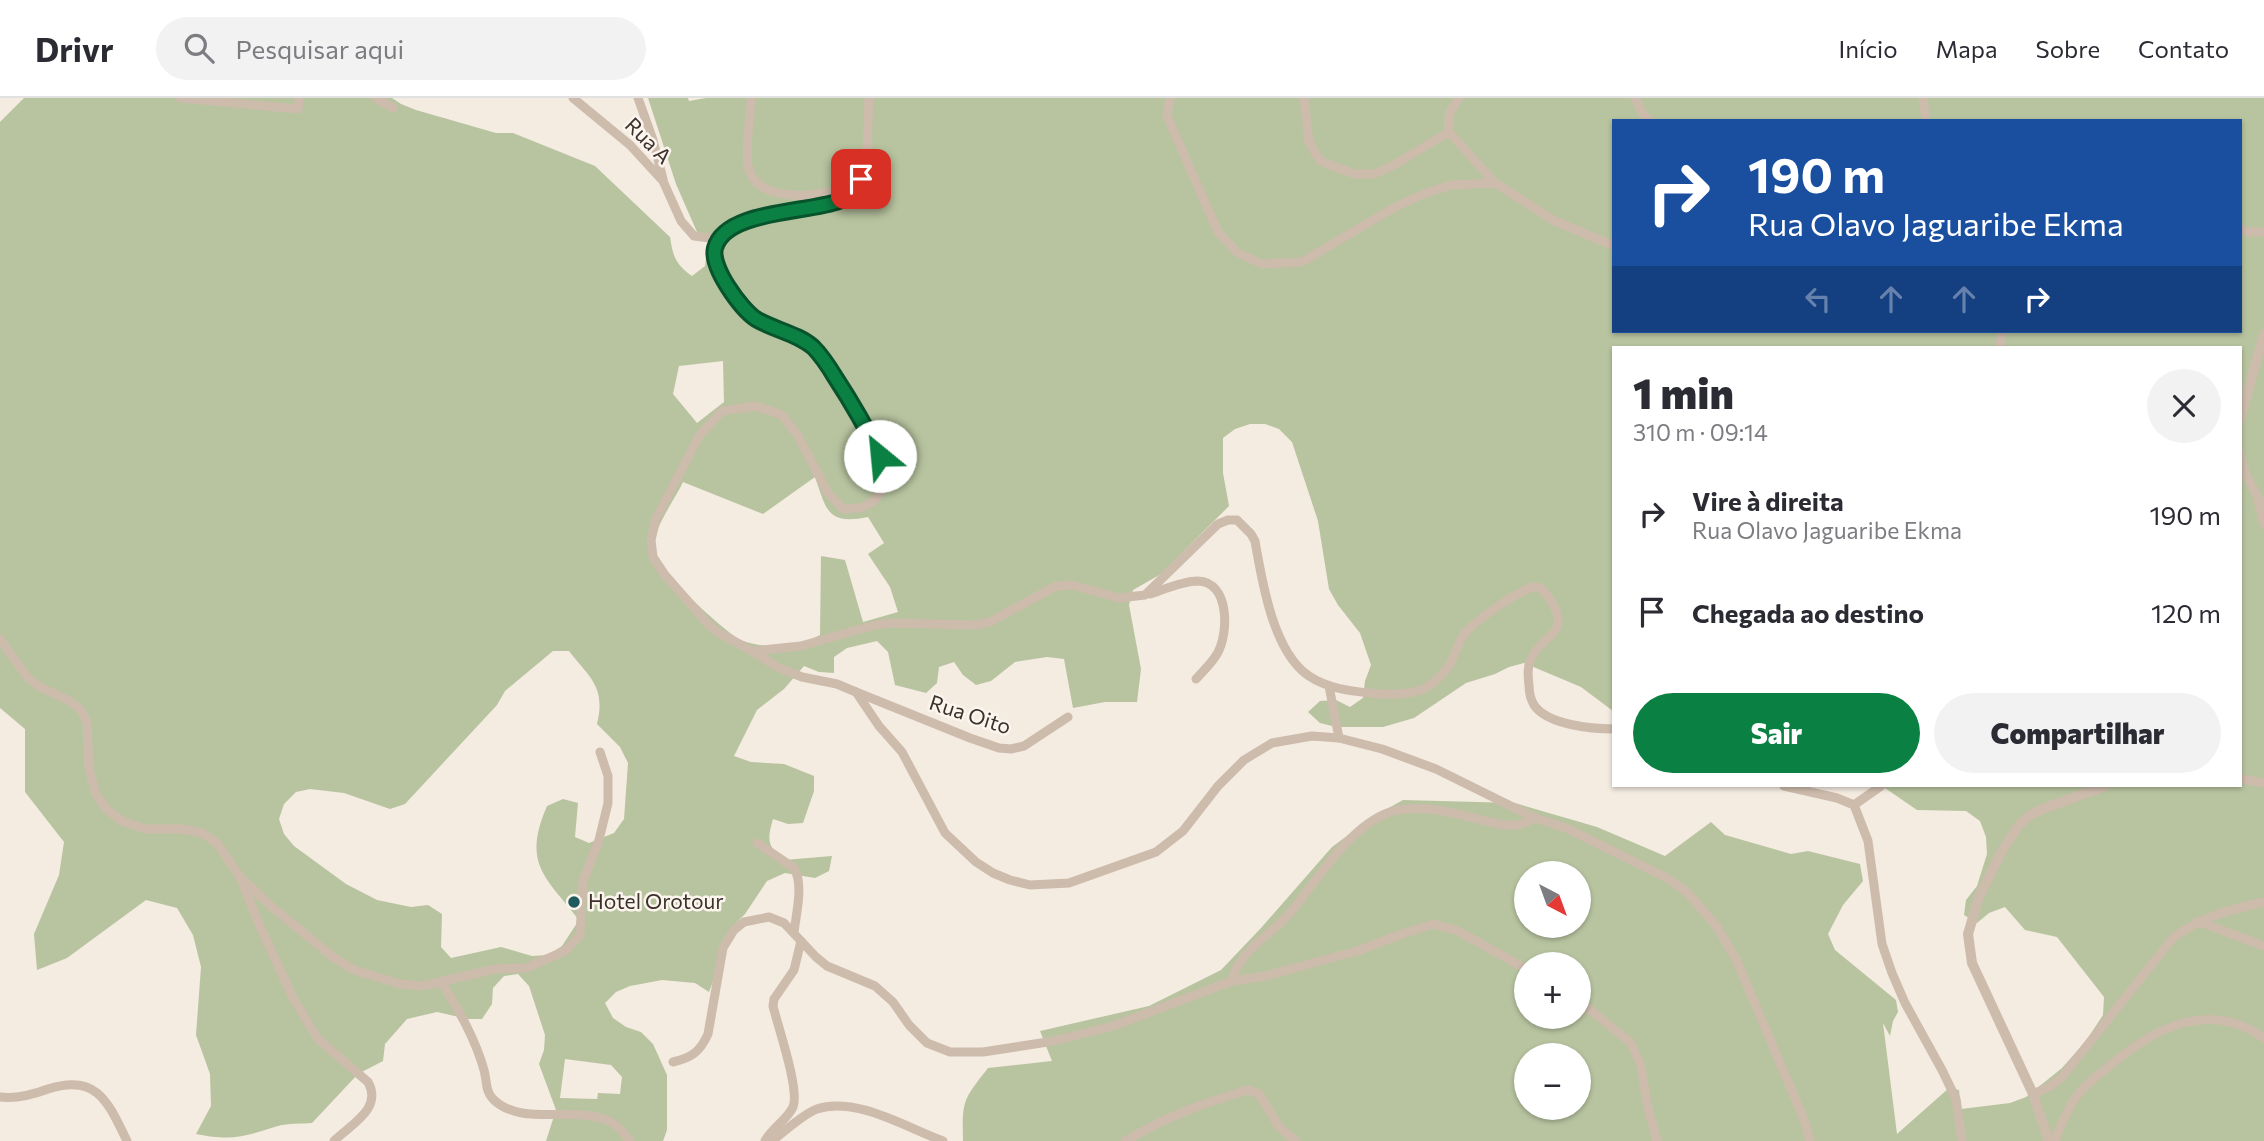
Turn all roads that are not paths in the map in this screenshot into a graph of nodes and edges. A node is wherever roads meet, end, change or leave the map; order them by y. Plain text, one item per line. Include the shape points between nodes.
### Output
1 (180, 98) edge
2 (299, 98) edge
3 (376, 98) edge
4 (573, 98) edge
5 (638, 98) edge
6 (869, 98) edge
7 (1170, 98) edge
8 (1304, 98) edge
9 (1459, 98) edge
10 (1636, 98) edge
11 (1923, 98) edge
12 (751, 100) dead end
13 (393, 108) dead end
14 (1648, 119) edge
15 (1926, 119) edge
16 (1449, 132) junction
17 (861, 179) junction
18 (663, 181) junction
19 (1495, 183) junction
20 (2242, 230) edge
21 (2264, 232) edge
22 (718, 239) junction
23 (1612, 245) edge
24 (2264, 334) edge
25 (2242, 412) edge
26 (2242, 461) edge
27 (2258, 498) junction
28 (2264, 507) edge
29 (2264, 524) edge
30 (1145, 595) junction
31 (0, 639) edge
32 (752, 651) junction
33 (1196, 679) dead end
34 (1329, 686) junction
35 (856, 692) junction
36 (1068, 718) dead end
37 (1612, 729) edge
38 (1339, 738) junction
39 (600, 752) dead end
40 (2242, 779) edge
41 (2264, 783) edge
42 (1788, 787) edge
43 (1880, 787) edge
44 (2102, 787) edge
45 (1854, 805) junction
46 (1535, 818) junction
47 (757, 843) dead end
48 (240, 877) junction
49 (2264, 902) edge
50 (2197, 921) junction
51 (794, 933) junction
52 (802, 941) junction
53 (2264, 946) edge
54 (1514, 962) edge
55 (1231, 981) junction
56 (442, 983) junction
57 (1591, 1010) edge
58 (2264, 1038) edge
59 (673, 1062) dead end
60 (2033, 1094) junction
61 (0, 1097) edge
62 (785, 1137) edge
63 (127, 1141) edge
64 (334, 1141) edge
65 (630, 1141) edge
66 (765, 1141) edge
67 (772, 1141) edge
68 (943, 1141) edge
69 (1125, 1141) edge
70 (1296, 1141) edge
71 (1657, 1141) edge
72 (1810, 1141) edge
73 (1962, 1141) edge
74 (2049, 1141) edge
75 (2055, 1141) edge

1 - 2 street via 298,109
3 - 13 street
4 - 18 street, Rua A via 630,145
5 - 18 street
6 - 17 street
7 - 19 street via 1170,123 1218,232 1238,253 1262,264 1302,262 1426,193 1451,185
8 - 16 street via 1309,142 1320,161 1354,174 1374,174
9 - 16 street via 1448,114
10 - 14 street
11 - 15 street
12 - 17 street via 748,164 761,185 804,196 830,192
16 - 19 street
17 - 22 street via 841,201 762,216 736,225
18 - 22 street, Rua A via 681,221 694,236
19 - 23 street via 1555,221
20 - 21 street
22 - 32 street, Rua Oito via 713,252 728,288 754,318 803,340 823,359 886,469 883,488 873,502 843,509 828,493 782,415 755,406 722,411 699,436 656,519 653,557 708,624
24 - 25 street
26 - 27 street
27 - 28 street
27 - 29 street
30 - 32 street via 1119,598 1072,585 1056,586 976,625 875,625 801,646
30 - 33 street via 1199,581 1211,584 1221,596 1226,624 1223,641 1217,656
30 - 34 street via 1217,524 1237,520 1255,541 1279,637 1308,675
31 - 48 street via 28,678 81,710 87,722 89,769 96,794 107,810 146,829 202,833 217,843
32 - 35 street, Rua Oito via 802,677
34 - 37 street via 1377,694 1409,693 1426,687 1452,663 1466,632 1531,587 1544,590 1558,622 1530,660 1535,706 1568,724
34 - 38 street
35 - 36 street, Rua Oito via 999,748 1024,746
35 - 38 street via 902,752 953,842 993,873 1030,885 1069,883 1156,852 1183,831 1244,760 1272,743 1312,736
38 - 46 street via 1436,769
39 - 56 street via 608,776 608,803 583,881 580,934 565,951 526,968 495,969
40 - 41 street
42 - 45 street
43 - 45 street
44 - 60 street via 2040,810 2019,825 1979,897 1968,934 1981,987
45 - 73 street via 1868,841 1886,959 1956,1100
46 - 55 street via 1518,826 1432,810 1382,816 1351,839 1287,917 1244,956
46 - 72 street via 1566,828 1667,878 1704,909 1736,959
47 - 51 street via 797,872
48 - 56 street via 288,921 354,970 400,984
48 - 64 street via 293,998 318,1039 373,1091 373,1103 364,1115
49 - 50 street
50 - 53 street
50 - 60 street via 2173,938 2062,1077
51 - 52 street
51 - 59 street via 785,923 769,917 744,922 734,930 723,948 703,1045 688,1058
52 - 55 street via 827,966 875,986 928,1044 950,1052 984,1052 1054,1041 1113,1026
52 - 66 street via 794,971 773,1006 794,1103
54 - 55 street via 1458,931 1434,924 1357,951
56 - 65 street via 478,1050 487,1092 494,1100 513,1111 589,1114 613,1123
57 - 71 street via 1631,1042 1641,1066
58 - 75 street via 2218,1020 2190,1020 2152,1035 2087,1084 2067,1110
60 - 74 street
61 - 63 street via 27,1096 67,1083 85,1086 112,1110
62 - 67 street
62 - 68 street via 816,1110 840,1105 866,1110
69 - 70 street via 1198,1106 1248,1090 1259,1094 1279,1127

